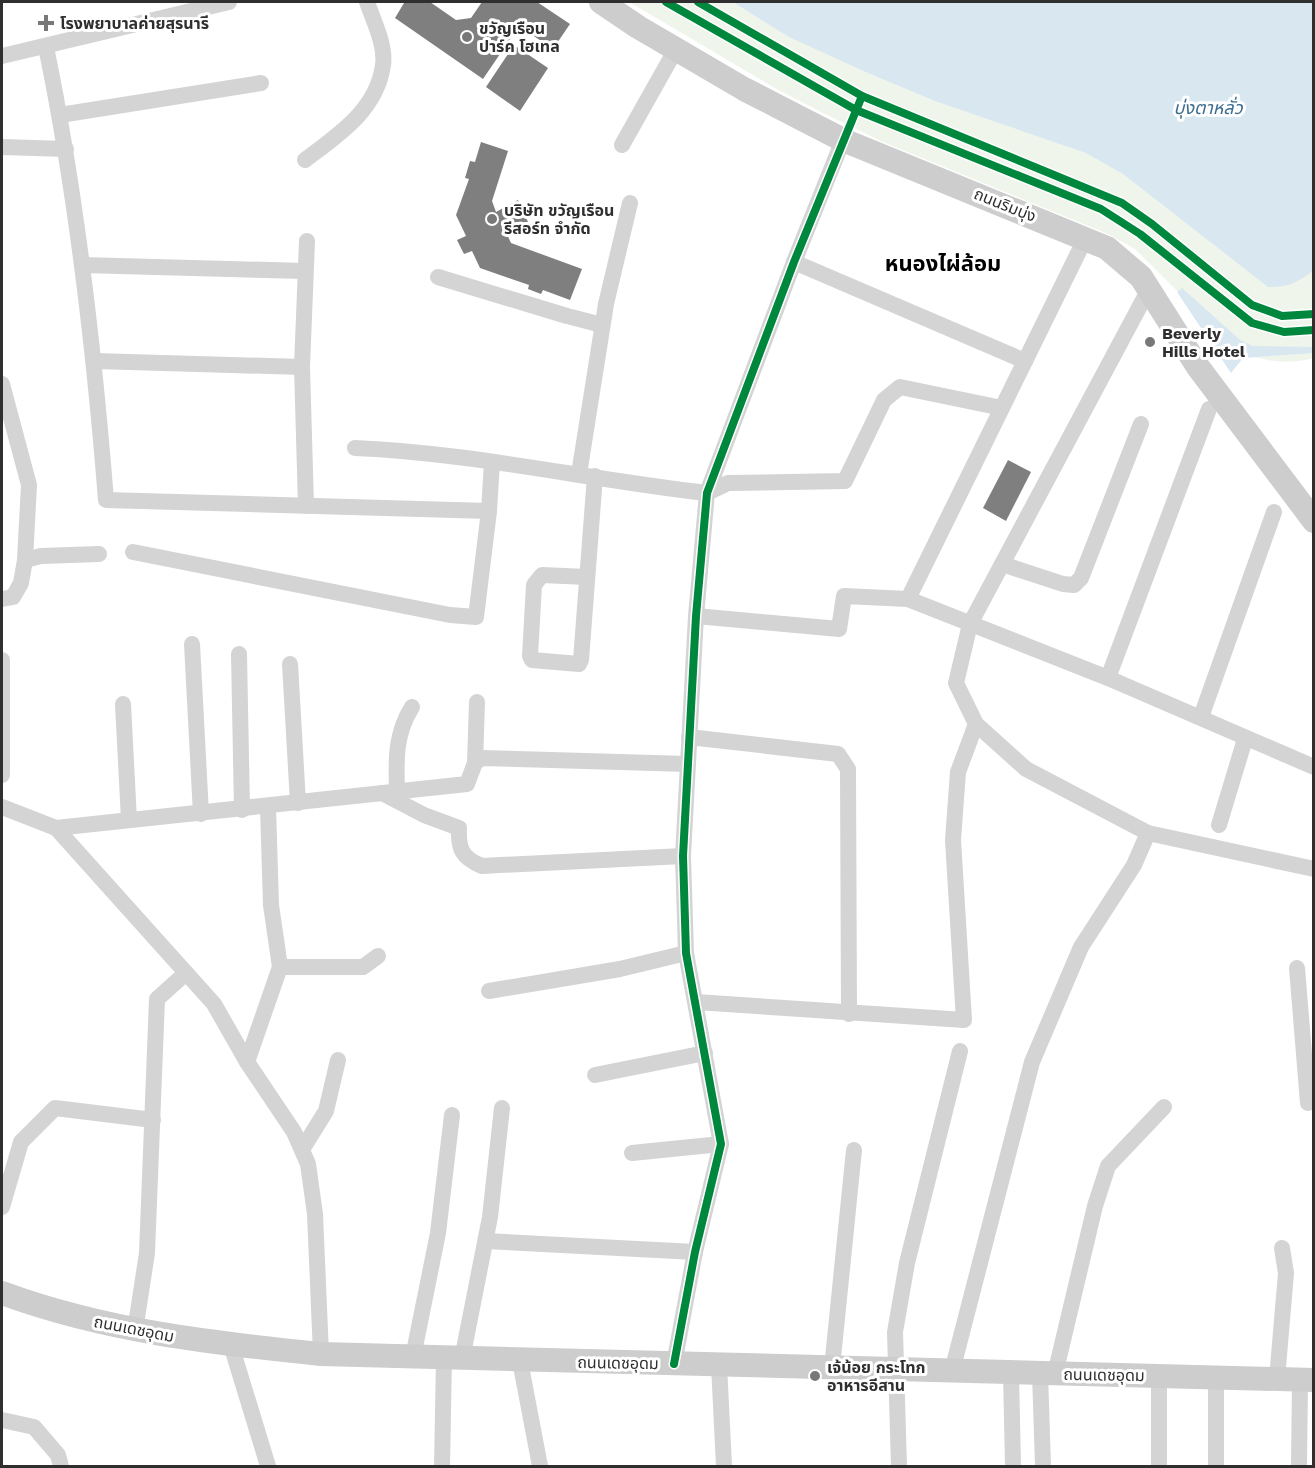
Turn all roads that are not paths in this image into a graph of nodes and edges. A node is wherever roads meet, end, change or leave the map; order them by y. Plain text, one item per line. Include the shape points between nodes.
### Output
1 (229, 2) edge
2 (367, 2) edge
3 (601, 2) edge
4 (46, 47) junction
5 (676, 49) junction
6 (2, 56) edge
7 (261, 83) dead end
8 (60, 115) junction
9 (843, 140) junction
10 (622, 145) dead end
11 (2, 147) edge
12 (66, 150) junction
13 (305, 160) dead end
14 (630, 203) dead end
15 (1086, 237) junction
16 (307, 241) dead end
17 (794, 262) junction
18 (82, 265) junction
19 (305, 271) junction
20 (438, 277) dead end
21 (1149, 290) junction
22 (602, 325) junction
23 (95, 361) junction
24 (1025, 361) junction
25 (302, 367) junction
26 (2, 384) edge
27 (1002, 408) junction
28 (1209, 409) dead end
29 (1141, 424) dead end
30 (355, 448) dead end
31 (492, 462) junction
32 (587, 475) junction
33 (707, 493) junction
34 (306, 506) junction
35 (489, 511) junction
36 (1274, 512) dead end
37 (1314, 521) edge
38 (134, 552) dead end
39 (99, 554) dead end
40 (25, 560) junction
41 (1002, 564) junction
42 (587, 577) junction
43 (2, 599) edge
44 (908, 599) junction
45 (696, 616) junction
46 (970, 624) junction
47 (192, 644) dead end
48 (239, 654) dead end
49 (2, 660) edge
50 (290, 664) dead end
51 (1108, 678) junction
52 (477, 702) dead end
53 (123, 704) dead end
54 (412, 707) dead end
55 (1201, 717) junction
56 (976, 724) junction
57 (689, 737) junction
58 (1245, 738) junction
59 (475, 763) junction
60 (688, 764) junction
61 (1314, 767) edge
62 (2, 775) edge
63 (390, 792) junction
64 (298, 803) junction
65 (2, 807) edge
66 (267, 807) junction
67 (242, 810) junction
68 (201, 814) junction
69 (129, 820) junction
70 (1219, 825) dead end
71 (56, 828) junction
72 (1148, 833) junction
73 (683, 856) junction
74 (1314, 869) edge
75 (686, 953) junction
76 (378, 956) dead end
77 (280, 967) junction
78 (1297, 968) dead end
79 (186, 973) junction
80 (489, 991) dead end
81 (696, 1002) junction
82 (1307, 1012) edge
83 (849, 1014) junction
84 (960, 1051) dead end
85 (705, 1053) junction
86 (338, 1060) dead end
87 (246, 1062) junction
88 (595, 1075) dead end
89 (1308, 1103) dead end
90 (1164, 1107) dead end
91 (502, 1108) dead end
92 (452, 1115) dead end
93 (153, 1120) junction
94 (721, 1144) junction
95 (303, 1148) junction
96 (854, 1150) dead end
97 (632, 1153) dead end
98 (2, 1207) edge
99 (486, 1241) junction
100 (1281, 1248) dead end
101 (694, 1252) junction
102 (2, 1293) edge
103 (135, 1331) junction
104 (231, 1345) junction
105 (321, 1354) junction
106 (413, 1357) junction
107 (453, 1358) junction
108 (520, 1361) junction
109 (674, 1364) junction
110 (719, 1365) junction
111 (832, 1368) junction
112 (895, 1370) junction
113 (952, 1371) junction
114 (1011, 1373) junction
115 (1048, 1374) junction
116 (1159, 1376) junction
117 (1216, 1378) junction
118 (1297, 1379) edge
119 (2, 1420) edge
120 (61, 1467) edge
121 (268, 1467) edge
122 (442, 1467) edge
123 (540, 1467) edge
124 (724, 1467) edge
125 (899, 1467) edge
126 (1013, 1467) edge
127 (1042, 1467) edge
128 (1159, 1467) edge
129 (1216, 1467) edge
130 (1299, 1467) edge

1 - 4 street
2 - 13 street via 381,44 383,64 373,93 356,121
3 - 5 main road, ถนนริมบุ่ง
4 - 6 street
4 - 8 street
5 - 9 main road, ถนนริมบุ่ง
5 - 10 street
7 - 8 street
8 - 12 street
9 - 15 main road, ถนนริมบุ่ง
9 - 17 street
11 - 12 street
12 - 18 street
14 - 22 street
15 - 21 main road, ถนนริมบุ่ง via 1107,248 1141,277
15 - 24 street
16 - 19 street
17 - 24 street
17 - 33 street
18 - 19 street
18 - 23 street
19 - 25 street
20 - 22 street
21 - 37 main road, ถนนริมบุ่ง via 1198,367
21 - 41 street
22 - 32 street
23 - 25 street
23 - 34 street via 106,500
24 - 27 street
25 - 34 street
26 - 40 street via 29,485
27 - 33 street via 900,387 884,400 845,481 728,483
27 - 44 street
28 - 51 street
29 - 41 street via 1081,578 1074,585 1063,584
30 - 31 street
31 - 32 street
31 - 35 street
32 - 33 street
32 - 42 street
33 - 45 street
34 - 35 street
35 - 38 street via 476,618
36 - 55 street
39 - 40 street
40 - 43 street via 21,583 13,597
41 - 46 street
42 - 42 street via 579,664 532,660 537,578
44 - 45 street via 844,596 839,629
44 - 46 street
45 - 57 street
46 - 51 street
46 - 56 street via 956,683
47 - 68 street
48 - 67 street
49 - 62 street
50 - 64 street
51 - 55 street
52 - 59 street
53 - 69 street
54 - 63 street via 396,745
55 - 58 street
56 - 72 street via 1026,769
56 - 83 street via 958,772 953,840 964,1020
57 - 60 street
57 - 83 street via 838,754 848,769
58 - 61 street
58 - 70 street
59 - 60 street via 481,758
59 - 63 street via 467,784
60 - 73 street
63 - 64 street
63 - 73 street via 424,815 459,828 458,847 468,860 482,866
64 - 66 street
65 - 71 street
66 - 67 street
66 - 77 street via 271,905
67 - 68 street
68 - 69 street
69 - 71 street
71 - 79 street
72 - 74 street
72 - 113 street via 1134,865 1082,947 1032,1062
73 - 75 street
75 - 80 street via 620,969
75 - 81 street
76 - 77 street via 363,967
77 - 87 street
78 - 82 street
79 - 87 street via 214,1004
79 - 93 street via 157,999
81 - 83 street
81 - 85 street
82 - 89 street
84 - 112 street via 907,1263 896,1332
85 - 88 street
85 - 94 street
86 - 95 street via 326,1111
87 - 95 street
90 - 115 street via 1108,1166
91 - 99 street
92 - 106 street via 438,1233
93 - 98 street via 55,1108 21,1142
93 - 103 street via 147,1253
94 - 97 street
94 - 101 street
95 - 105 street via 315,1214
96 - 111 street
99 - 101 street
99 - 107 street
100 - 118 street
101 - 109 street
102 - 103 main road, ถนนเดชอุดม via 47,1310
103 - 104 main road, ถนนเดชอุดม
104 - 105 main road, ถนนเดชอุดม
104 - 121 street
105 - 106 main road, ถนนเดชอุดม
106 - 107 main road, ถนนเดชอุดม
107 - 108 main road, ถนนเดชอุดม
107 - 122 street
108 - 109 main road, ถนนเดชอุดม
108 - 123 street
109 - 110 main road, ถนนเดชอุดม
110 - 111 main road, ถนนเดชอุดม
110 - 124 street
111 - 112 main road, ถนนเดชอุดม
112 - 113 main road, ถนนเดชอุดม
112 - 125 street
113 - 114 main road, ถนนเดชอุดม
114 - 115 main road, ถนนเดชอุดม
114 - 126 street
115 - 116 main road, ถนนเดชอุดม
115 - 127 street
116 - 117 main road, ถนนเดชอุดม
116 - 128 street
117 - 118 main road, ถนนเดชอุดม
117 - 129 street
118 - 130 street
119 - 120 street via 34,1427 58,1455

